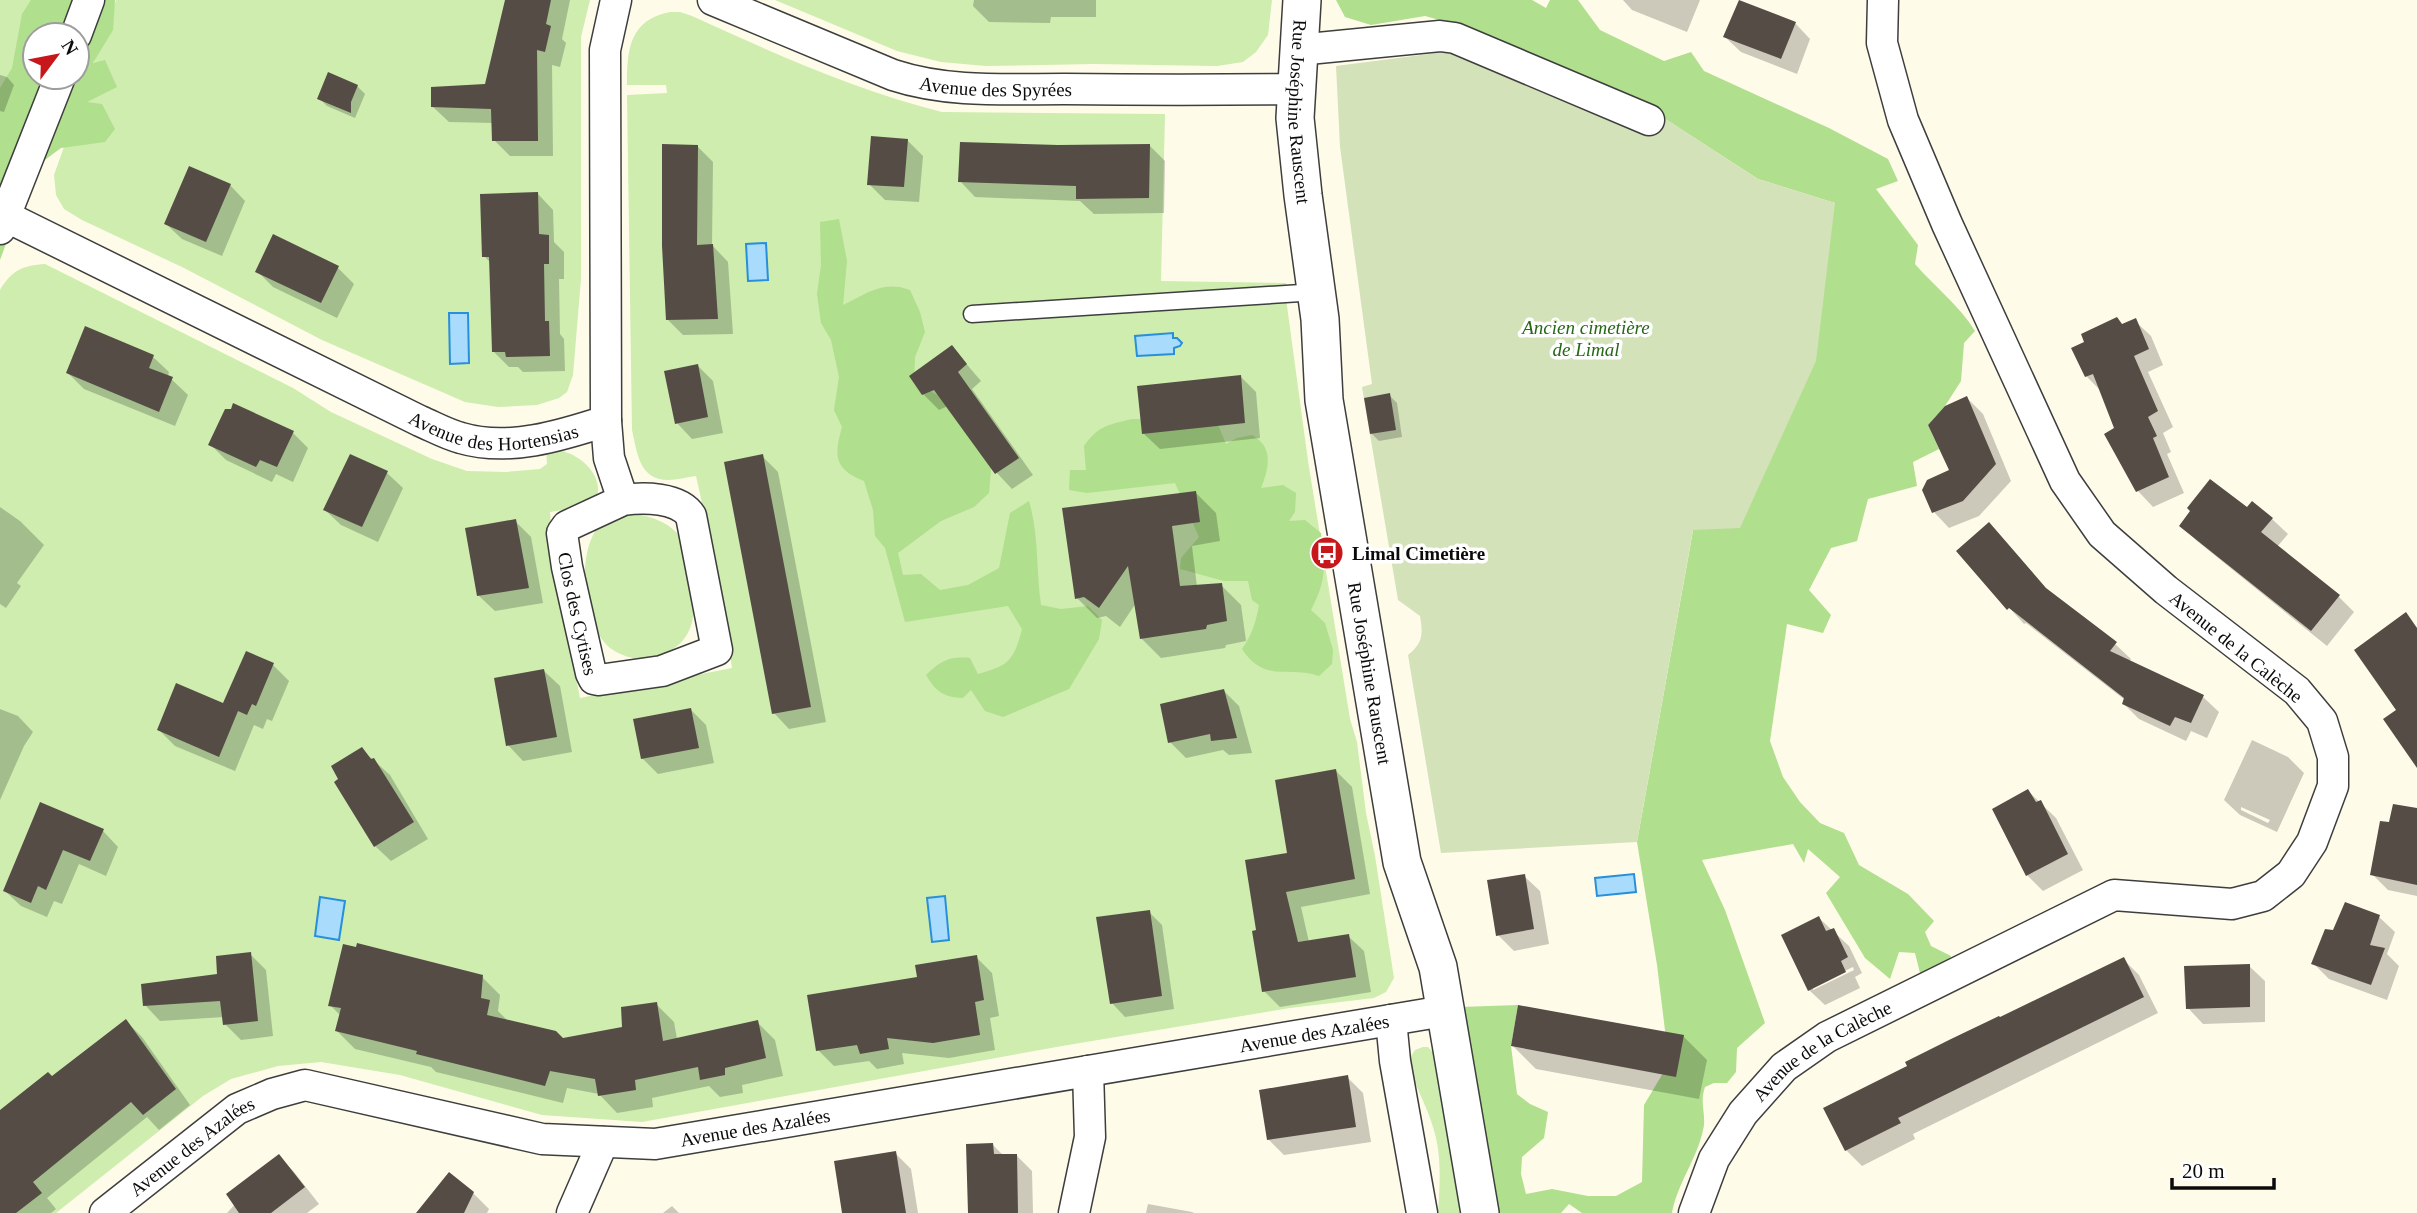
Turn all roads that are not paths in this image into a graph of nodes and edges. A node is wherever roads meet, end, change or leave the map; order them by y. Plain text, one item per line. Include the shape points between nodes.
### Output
1 (89, 0) edge
2 (615, 0) edge
3 (713, 0) edge
4 (1302, 0) edge
5 (1883, 0) edge
6 (81, 21) edge
7 (1298, 50) junction
8 (1295, 89) junction
9 (54, 91) edge
10 (1649, 120) dead end
11 (3, 222) edge
12 (1317, 292) junction
13 (972, 314) dead end
14 (606, 421) junction
15 (623, 500) junction
16 (1444, 1011) junction
17 (1391, 1020) junction
18 (1088, 1072) junction
19 (603, 1142) junction
20 (105, 1213) edge
21 (572, 1213) edge
22 (1074, 1213) edge
23 (1422, 1213) edge
24 (1480, 1213) edge
25 (1694, 1213) edge

1 - 6 street
2 - 14 street, Avenue des Hortensias via 605,50
3 - 8 street, Avenue des Spyrées via 893,75 943,87
4 - 7 street, Rue Joséphine Rauscent
5 - 25 street, Avenue de la Calèche via 1882,43 1903,120 2065,481 2102,534 2297,691 2322,721 2333,757 2333,786 2312,842 2291,874 2263,896 2232,904 2114,895 1827,1037 1784,1067 1743,1113 1714,1159
7 - 8 street, Rue Joséphine Rauscent
7 - 10 street via 1455,38
8 - 12 street, Rue Joséphine Rauscent
9 - 11 street
11 - 14 street, Avenue des Hortensias via 462,439 527,441
12 - 13 lane
12 - 16 street, Rue Joséphine Rauscent via 1324,400 1387,778 1402,862 1438,967
14 - 15 street via 609,458
15 - 15 street, Clos des Cytises via 654,498 687,510 691,516 717,650 662,671 599,680 591,673 562,533 567,526
16 - 17 street, Avenue des Azalées
16 - 24 street, Rue Joséphine Rauscent
17 - 18 street, Avenue des Azalées
17 - 23 street
18 - 19 street, Avenue des Azalées via 655,1144
18 - 22 street via 1090,1137
19 - 20 street, Avenue des Azalées via 542,1139 304,1084 239,1108
19 - 21 street

